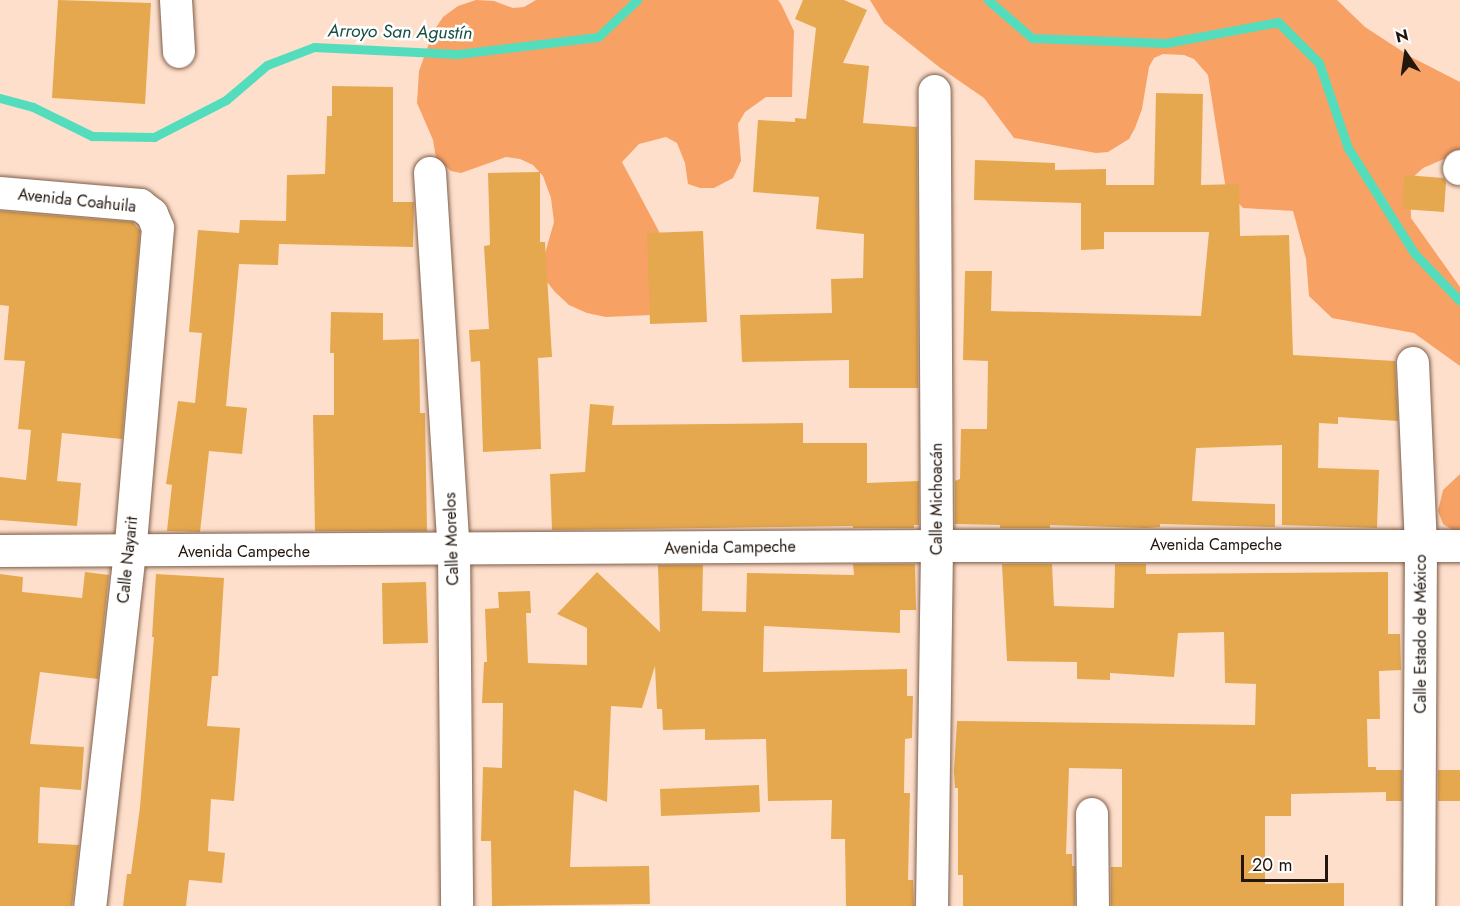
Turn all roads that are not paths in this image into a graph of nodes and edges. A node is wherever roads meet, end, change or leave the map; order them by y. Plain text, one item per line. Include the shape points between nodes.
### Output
1 (176, 0) edge
2 (179, 52) dead end
3 (935, 91) dead end
4 (430, 173) dead end
5 (0, 193) edge
6 (152, 214) joint
7 (1413, 363) dead end
8 (1421, 545) junction
9 (937, 546) junction
10 (1460, 546) edge
11 (454, 550) junction
12 (0, 551) edge
13 (130, 552) junction
14 (1092, 814) dead end
15 (90, 906) edge
16 (457, 906) edge
17 (932, 906) edge
18 (1093, 906) edge
19 (1419, 906) edge

1 - 2 street
3 - 9 street, Calle Michoacán
4 - 11 street, Calle Morelos
5 - 6 street, Avenida Coahuila via 140,205
6 - 13 street, Calle Nayarit via 158,228
7 - 8 street, Calle Estado de México
8 - 9 street, Avenida Campeche
8 - 10 street, Avenida Campeche
8 - 19 street, Calle Estado de México
9 - 11 street, Avenida Campeche
9 - 17 street, Calle Michoacán
11 - 13 street, Avenida Campeche
11 - 16 street, Calle Morelos
12 - 13 street, Avenida Campeche
13 - 15 street, Calle Nayarit
14 - 18 street

